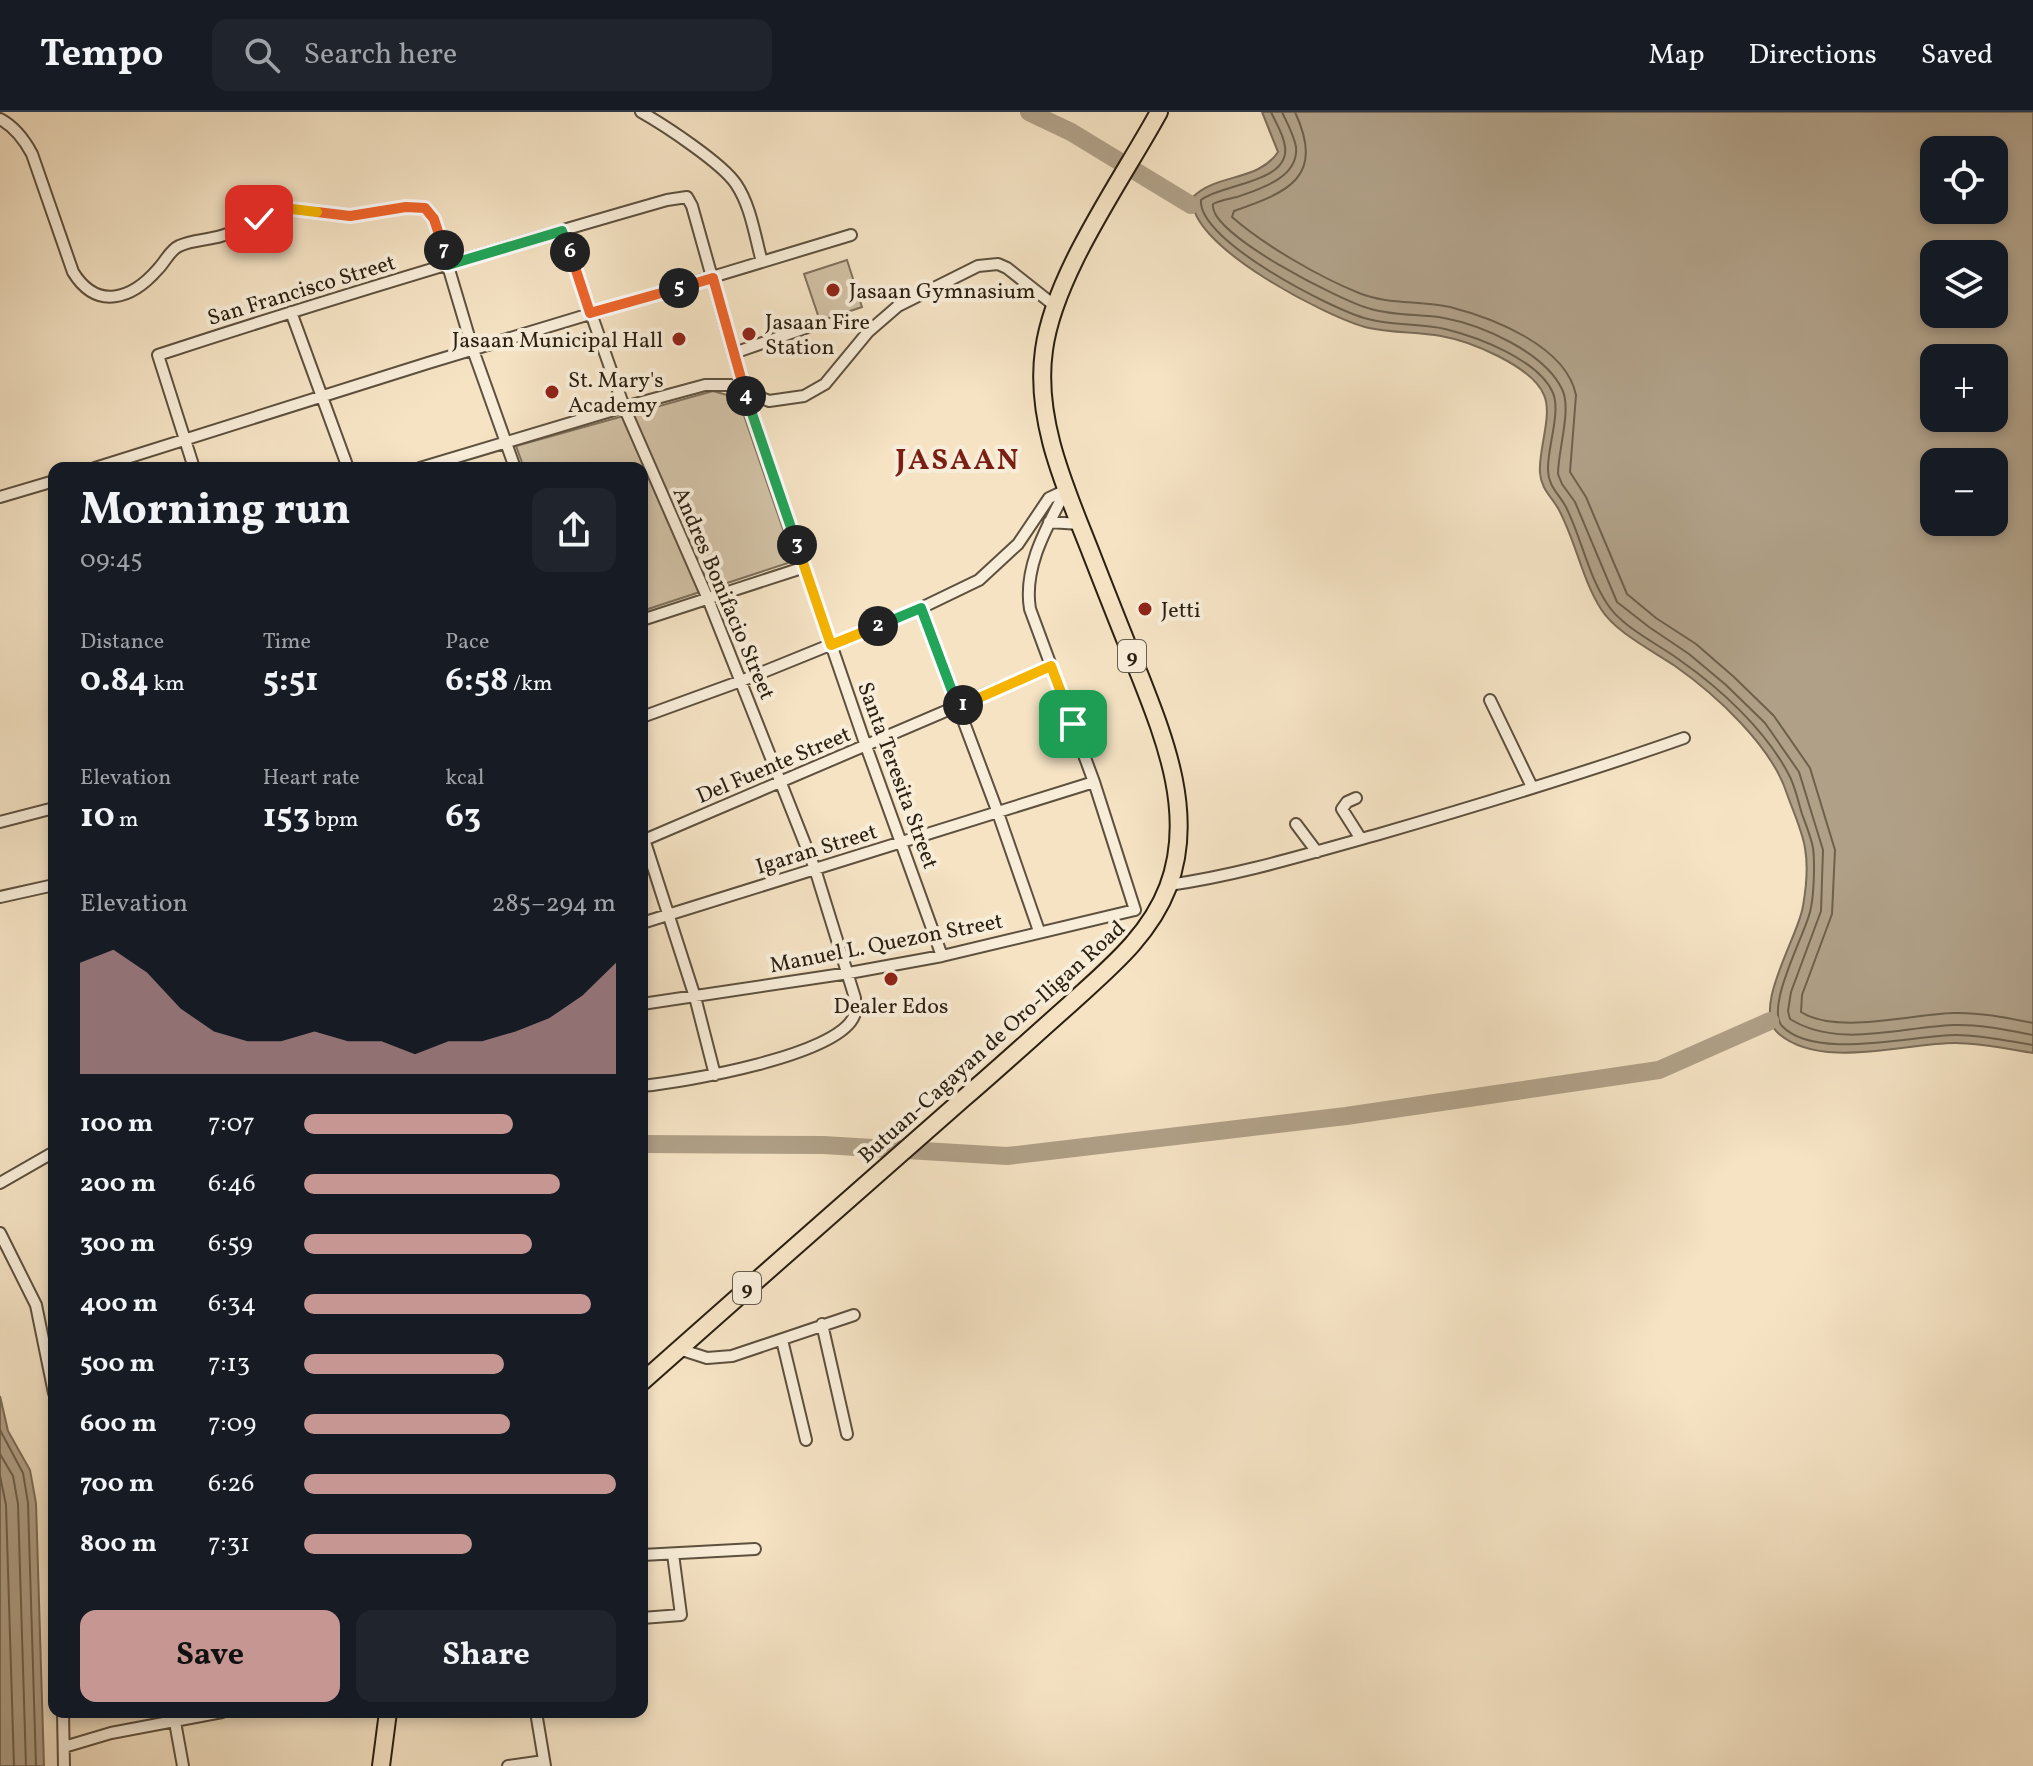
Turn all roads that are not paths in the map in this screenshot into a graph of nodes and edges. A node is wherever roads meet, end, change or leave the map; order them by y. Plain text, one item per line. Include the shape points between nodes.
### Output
1 (641, 112) edge
2 (1159, 112) edge
3 (0, 119) edge
4 (687, 197) joint
5 (562, 231) junction
6 (851, 235) dead end
7 (762, 262) junction
8 (448, 265) junction
9 (713, 278) junction
10 (1055, 306) junction
11 (291, 312) junction
12 (590, 313) junction
13 (811, 326) dead end
14 (473, 350) junction
15 (734, 353) junction
16 (744, 391) junction
17 (322, 397) junction
18 (624, 407) junction
19 (185, 441) junction
20 (506, 442) junction
21 (115, 462) edge
22 (192, 462) edge
23 (346, 462) edge
24 (440, 462) edge
25 (513, 462) edge
26 (48, 483) edge
27 (1066, 490) junction
28 (0, 497) edge
29 (1049, 522) junction
30 (1080, 524) junction
31 (805, 567) junction
32 (708, 599) junction
33 (921, 608) junction
34 (648, 618) edge
35 (831, 645) junction
36 (1051, 666) junction
37 (741, 681) junction
38 (1490, 700) dead end
39 (958, 707) junction
40 (648, 715) edge
41 (1684, 738) dead end
42 (866, 746) junction
43 (782, 782) junction
44 (1094, 782) junction
45 (1532, 787) junction
46 (1356, 798) dead end
47 (48, 810) edge
48 (998, 813) junction
49 (0, 822) edge
50 (1296, 824) dead end
51 (648, 836) edge
52 (1361, 839) junction
53 (903, 842) junction
54 (648, 852) edge
55 (1317, 852) junction
56 (815, 869) junction
57 (1169, 885) junction
58 (48, 886) edge
59 (0, 897) edge
60 (1135, 910) junction
61 (670, 914) junction
62 (1152, 920) junction
63 (648, 921) edge
64 (1039, 931) junction
65 (942, 956) junction
66 (849, 973) junction
67 (695, 997) junction
68 (648, 1003) edge
69 (715, 1075) junction
70 (648, 1085) edge
71 (48, 1155) edge
72 (0, 1183) edge
73 (0, 1233) edge
74 (854, 1315) dead end
75 (822, 1324) junction
76 (782, 1340) junction
77 (679, 1349) junction
78 (48, 1364) edge
79 (648, 1377) edge
80 (847, 1434) dead end
81 (806, 1440) dead end
82 (755, 1549) dead end
83 (673, 1554) junction
84 (648, 1555) edge
85 (648, 1618) edge
86 (63, 1718) edge
87 (187, 1718) edge
88 (387, 1718) edge
89 (537, 1718) edge
90 (175, 1722) junction
91 (64, 1747) junction
92 (544, 1764) edge
93 (64, 1766) edge
94 (183, 1766) edge
95 (381, 1766) edge
96 (508, 1766) edge

1 - 7 street via 736,183
2 - 10 highway, Butuan-Cagayan de Oro-Iligan Road / 9
3 - 8 street via 14,128 32,154 73,272 81,285 100,297 135,289 178,247 292,209 350,216 420,206 434,219
4 - 5 street, San Francisco Street
4 - 9 street, Santa Teresita Street
5 - 8 street, San Francisco Street
5 - 12 street, Andres Bonifacio Street
6 - 7 street
7 - 9 street
8 - 11 street, San Francisco Street
8 - 14 street
9 - 12 street
9 - 15 street, Santa Teresita Street
10 - 16 street via 1007,268 978,266 898,306 815,392 769,401
10 - 27 highway, Butuan-Cagayan de Oro-Iligan Road / 9 via 1044,345 1042,388
11 - 17 street
11 - 19 street, San Francisco Street via 158,355
12 - 14 street
12 - 18 street, Andres Bonifacio Street
13 - 15 street
14 - 17 street
14 - 20 street
15 - 16 street, Santa Teresita Street
16 - 18 street via 705,385
16 - 31 street, Santa Teresita Street
17 - 19 street
17 - 23 street
18 - 20 street
18 - 32 street, Andres Bonifacio Street
19 - 21 street
19 - 22 street
20 - 24 street
20 - 25 street
26 - 28 street
27 - 29 street
27 - 30 highway, Butuan-Cagayan de Oro-Iligan Road / 9
27 - 33 street via 1049,498 995,567
29 - 30 street
29 - 36 street via 1027,591
30 - 57 highway, Butuan-Cagayan de Oro-Iligan Road / 9 via 1172,765 1179,826
31 - 32 street
31 - 35 street, Santa Teresita Street
32 - 34 street
32 - 37 street, Andres Bonifacio Street
33 - 35 street
33 - 39 street
35 - 37 street
35 - 42 street, Santa Teresita Street
36 - 39 street, Del Fuente Street
36 - 44 street
37 - 40 street
37 - 43 street, Andres Bonifacio Street
38 - 45 street
39 - 42 street, Del Fuente Street
39 - 48 street
41 - 45 street
42 - 43 street, Del Fuente Street
42 - 53 street, Santa Teresita Street
43 - 51 street, Del Fuente Street
43 - 56 street, Andres Bonifacio Street
44 - 48 street, Igaran Street
44 - 60 street
45 - 52 street
46 - 52 street via 1342,809
47 - 49 street
48 - 53 street, Igaran Street
48 - 64 street
50 - 55 street
52 - 55 street
53 - 56 street, Igaran Street
53 - 65 street, Santa Teresita Street
54 - 61 street
55 - 57 street
56 - 61 street, Igaran Street
56 - 66 street, Andres Bonifacio Street
57 - 62 highway, Butuan-Cagayan de Oro-Iligan Road / 9
58 - 59 street
60 - 62 street
60 - 64 street, Manuel L. Quezon Street
61 - 63 street, Igaran Street
61 - 67 street
62 - 77 highway, Butuan-Cagayan de Oro-Iligan Road / 9 via 1128,950 1017,1052
64 - 65 street, Manuel L. Quezon Street
65 - 66 street, Manuel L. Quezon Street
66 - 67 street, Manuel L. Quezon Street
66 - 69 street, Andres Bonifacio Street via 855,1008 843,1029 787,1056
67 - 68 street, Manuel L. Quezon Street
67 - 69 street
69 - 70 street, Andres Bonifacio Street
71 - 72 street
73 - 78 street via 36,1305
74 - 75 street
75 - 76 street
75 - 80 street
76 - 77 street via 720,1358
76 - 81 street
77 - 79 highway, Butuan-Cagayan de Oro-Iligan Road / 9
82 - 83 street
83 - 84 street
83 - 85 street via 681,1615
86 - 91 street
87 - 90 street
88 - 95 highway
89 - 92 street
90 - 91 street
90 - 94 street
91 - 93 street
92 - 96 street

